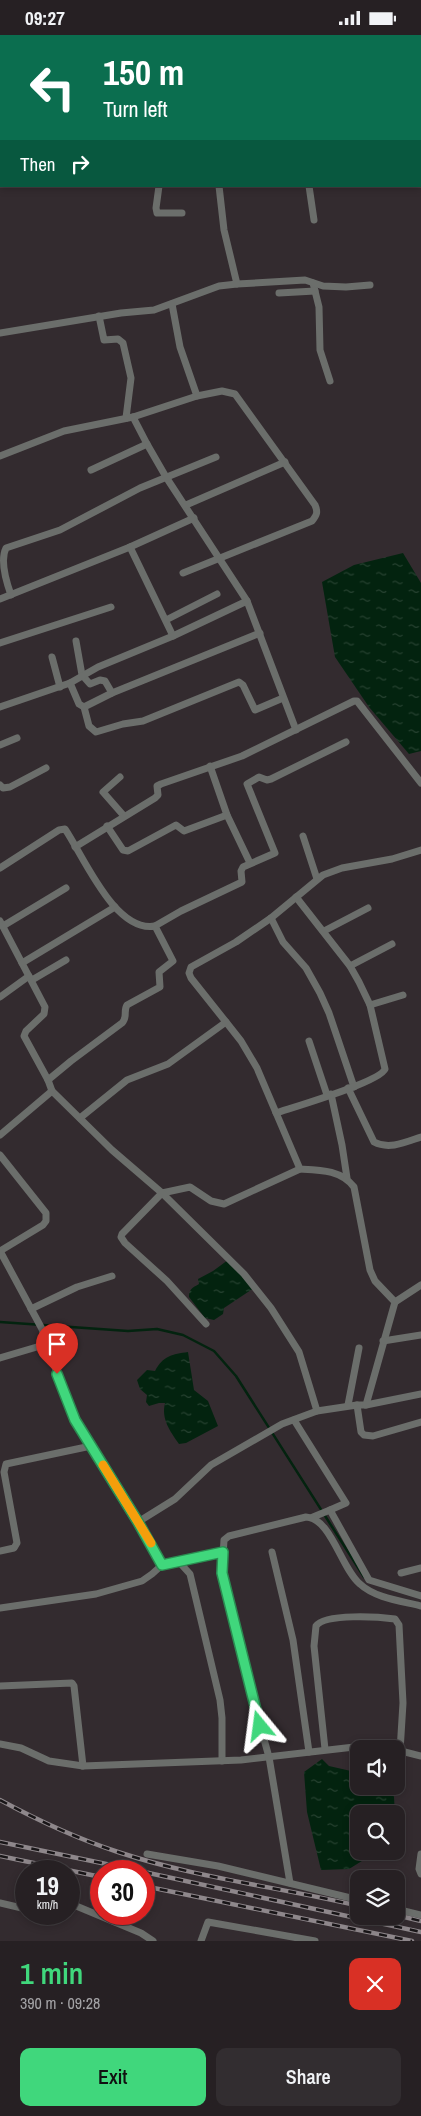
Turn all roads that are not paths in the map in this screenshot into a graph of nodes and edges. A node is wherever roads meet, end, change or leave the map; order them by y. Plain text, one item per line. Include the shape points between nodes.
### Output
1 (159, 187) edge
2 (219, 187) edge
3 (309, 187) edge
4 (182, 213) dead end
5 (314, 220) dead end
6 (313, 283) junction
7 (237, 284) junction
8 (370, 285) dead end
9 (315, 291) junction
10 (279, 293) dead end
11 (172, 305) junction
12 (99, 316) junction
13 (0, 333) edge
14 (330, 381) dead end
15 (197, 396) junction
16 (130, 417) junction
17 (147, 444) junction
18 (0, 456) edge
19 (216, 457) dead end
20 (285, 462) junction
21 (91, 470) dead end
22 (166, 477) junction
23 (186, 505) junction
24 (194, 518) junction
25 (130, 547) junction
26 (220, 558) junction
27 (183, 573) dead end
28 (217, 594) dead end
29 (10, 595) junction
30 (0, 599) edge
31 (247, 601) junction
32 (111, 607) dead end
33 (166, 620) junction
34 (260, 633) junction
35 (173, 636) junction
36 (76, 641) dead end
37 (0, 643) edge
38 (52, 657) dead end
39 (82, 675) junction
40 (70, 683) junction
41 (60, 687) junction
42 (112, 693) junction
43 (283, 697) junction
44 (0, 707) edge
45 (84, 707) junction
46 (296, 730) junction
47 (17, 738) dead end
48 (346, 742) dead end
49 (0, 745) edge
50 (210, 765) junction
51 (46, 768) dead end
52 (120, 777) dead end
53 (421, 783) edge
54 (0, 785) edge
55 (227, 815) junction
56 (124, 816) junction
57 (107, 826) junction
58 (303, 836) dead end
59 (75, 847) junction
60 (421, 850) edge
61 (250, 863) junction
62 (0, 868) edge
63 (316, 879) junction
64 (66, 888) dead end
65 (296, 897) junction
66 (115, 907) junction
67 (368, 908) dead end
68 (271, 918) junction
69 (2, 923) edge
70 (156, 926) junction
71 (324, 931) junction
72 (392, 944) dead end
73 (66, 960) dead end
74 (22, 963) junction
75 (350, 966) junction
76 (31, 978) junction
77 (403, 995) dead end
78 (0, 997) edge
79 (370, 1005) junction
80 (226, 1022) junction
81 (309, 1041) dead end
82 (48, 1080) junction
83 (351, 1088) junction
84 (52, 1091) junction
85 (329, 1095) junction
86 (276, 1113) junction
87 (80, 1118) junction
88 (0, 1135) edge
89 (421, 1137) edge
90 (0, 1155) edge
91 (300, 1169) junction
92 (347, 1178) junction
93 (162, 1193) junction
94 (0, 1251) edge
95 (112, 1275) dead end
96 (421, 1285) edge
97 (395, 1302) junction
98 (31, 1309) junction
99 (206, 1324) dead end
100 (421, 1335) edge
101 (383, 1341) junction
102 (47, 1344) junction
103 (359, 1348) dead end
104 (0, 1358) edge
105 (421, 1394) edge
106 (348, 1405) junction
107 (357, 1405) junction
108 (366, 1405) junction
109 (317, 1411) junction
110 (294, 1419) junction
111 (421, 1422) edge
112 (91, 1445) junction
113 (330, 1510) junction
114 (313, 1517) junction
115 (138, 1522) junction
116 (0, 1551) edge
117 (223, 1552) junction
118 (272, 1552) dead end
119 (180, 1563) junction
120 (162, 1565) junction
121 (421, 1568) edge
122 (401, 1573) dead end
123 (421, 1596) edge
124 (421, 1607) edge
125 (0, 1608) edge
126 (0, 1686) edge
127 (399, 1740) edge
128 (0, 1744) edge
129 (350, 1747) edge
130 (325, 1749) junction
131 (309, 1752) junction
132 (405, 1752) edge
133 (421, 1756) edge
134 (269, 1757) junction
135 (222, 1761) junction
136 (82, 1767) junction
137 (146, 1854) dead end
138 (421, 1854) edge
139 (421, 1874) edge
140 (290, 1883) junction
141 (350, 1898) edge
142 (0, 1903) edge
143 (15, 1906) edge
144 (80, 1908) edge
145 (405, 1911) edge
146 (421, 1915) edge
147 (153, 1941) edge
148 (200, 1941) edge
149 (315, 1941) edge

1 - 4 street via 157,213
2 - 7 street via 224,230
3 - 5 street
6 - 7 street via 305,280
6 - 8 street via 346,287
6 - 9 street
7 - 11 street via 219,285
9 - 10 street
9 - 14 street via 321,353
11 - 12 street
11 - 15 street via 180,347
12 - 13 street
12 - 16 street via 104,340 118,339 123,343 131,378
15 - 16 street
15 - 20 street via 222,391 235,394
16 - 17 street
16 - 18 street via 64,431
17 - 21 street
17 - 22 street
19 - 22 street
20 - 23 street
20 - 26 street via 315,505 316,517
22 - 23 street
22 - 29 street via 60,530 6,548 1,563
23 - 24 street
24 - 25 street
24 - 26 street
25 - 29 street
25 - 33 street
26 - 27 street
26 - 31 street
28 - 33 street
29 - 30 street
31 - 34 street
31 - 35 street
32 - 37 street
33 - 35 street
34 - 42 street
34 - 43 street
35 - 39 street
36 - 39 street
38 - 41 street
39 - 40 street
39 - 42 street via 90,684 105,681
40 - 41 street
40 - 45 street via 79,704
41 - 44 street
42 - 45 street
43 - 45 street via 255,710 239,682 143,721 96,733 89,726
43 - 46 street
46 - 50 street via 242,756
46 - 53 street via 357,701
47 - 49 street
48 - 61 street via 271,779 259,777 247,784 274,853
50 - 55 street
50 - 56 street via 161,784 157,788 157,796
51 - 54 street via 10,787
52 - 56 street via 103,792
55 - 57 street via 184,831 176,825 128,851 123,850
55 - 61 street
56 - 57 street
57 - 59 street
58 - 63 street
59 - 62 street via 62,829
59 - 66 street
60 - 63 street via 342,868
61 - 70 street via 241,869 242,882
63 - 65 street
64 - 69 street
65 - 68 street
65 - 71 street
66 - 70 street via 140,926
66 - 74 street
67 - 71 street
68 - 80 street via 189,970 191,978
68 - 83 street via 283,942 306,968 320,993
69 - 74 street
70 - 82 street via 173,961 159,972 160,987 127,1005 122,1023
71 - 75 street
72 - 75 street
73 - 76 street
74 - 76 street
75 - 79 street
76 - 78 street
76 - 82 street via 45,1011 24,1036
77 - 79 street
79 - 83 street via 385,1069 380,1076
80 - 86 street via 257,1068
80 - 87 street via 168,1064 127,1080
81 - 85 street
82 - 84 street
83 - 85 street
83 - 89 street via 374,1142 387,1146
84 - 87 street
84 - 88 street
85 - 86 street
85 - 92 street
86 - 91 street
87 - 93 street
90 - 94 street via 47,1216 43,1225
91 - 92 street via 329,1171
91 - 93 street via 224,1204 211,1201 190,1187
92 - 97 street via 357,1194 370,1270 375,1281
93 - 99 street via 121,1237
93 - 109 street via 244,1274 272,1308 298,1352
94 - 98 street
95 - 98 street
96 - 97 street
97 - 101 street
98 - 102 street
100 - 101 street
101 - 108 street
102 - 104 street
102 - 112 street via 68,1405
103 - 106 street
105 - 108 street
106 - 107 street
106 - 109 street
107 - 108 street
107 - 111 street via 362,1432 368,1437
109 - 110 street
110 - 113 street via 346,1503
110 - 115 street via 211,1465 175,1499
112 - 115 street
112 - 116 street via 6,1464 4,1472 17,1543 14,1548
113 - 114 street
113 - 123 street via 369,1580
114 - 117 street via 229,1536 224,1540
114 - 124 street via 322,1524 358,1583 377,1594
115 - 120 street
117 - 119 street
117 - 134 street via 222,1573
118 - 131 street via 293,1641
119 - 120 street
119 - 135 street via 190,1574 217,1687 222,1718
120 - 125 street via 142,1581 96,1594
121 - 122 street
126 - 136 street via 72,1683
127 - 130 street via 403,1703 399,1625 395,1619 323,1619 316,1625 314,1645
128 - 136 street via 21,1748 49,1761
129 - 130 street
130 - 131 street
131 - 134 street
132 - 133 street
134 - 135 street
134 - 140 street
135 - 136 street
137 - 140 street
138 - 139 street
140 - 141 street
142 - 143 street
144 - 147 street
145 - 146 street
148 - 149 street via 208,1922

